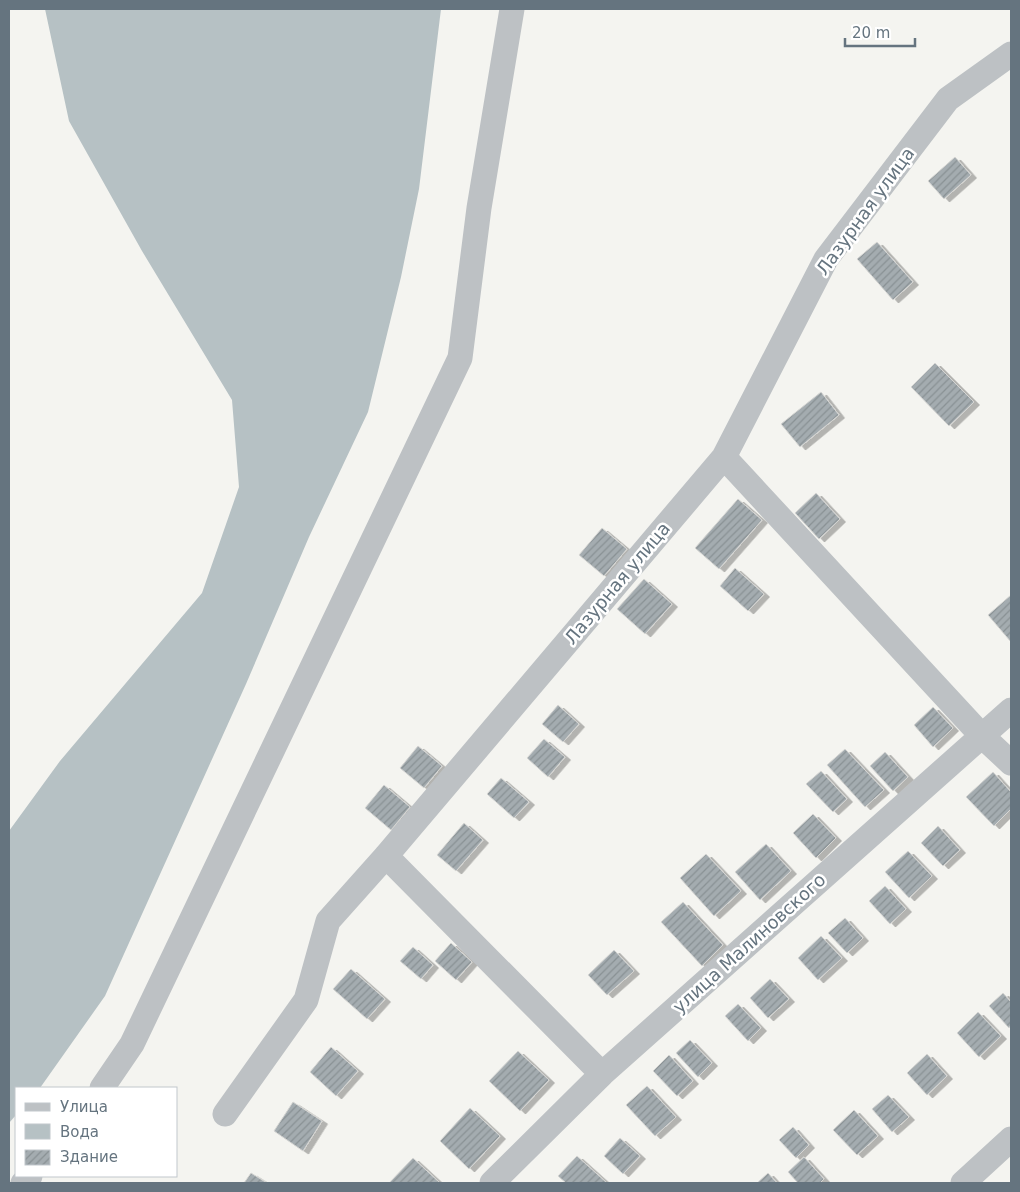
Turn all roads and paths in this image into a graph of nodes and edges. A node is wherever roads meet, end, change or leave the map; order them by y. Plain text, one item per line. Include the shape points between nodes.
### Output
1 (512, 9) edge
2 (1011, 54) edge
3 (724, 457) junction
4 (1011, 710) edge
5 (982, 736) junction
6 (1011, 763) edge
7 (386, 856) junction
8 (602, 1074) junction
9 (103, 1087) edge
10 (225, 1114) dead end
11 (1011, 1139) edge
12 (492, 1183) edge
13 (963, 1183) edge

1 - 9 street via 479,208 460,358 132,1044
2 - 3 street, Лазурная улица via 948,99 826,259
3 - 5 street
3 - 7 street, Лазурная улица
4 - 5 street, улица Малиновского
5 - 6 street
5 - 8 street, улица Малиновского
7 - 8 street
7 - 10 street, Лазурная улица via 328,921 306,1000
8 - 12 street, улица Малиновского
11 - 13 street

